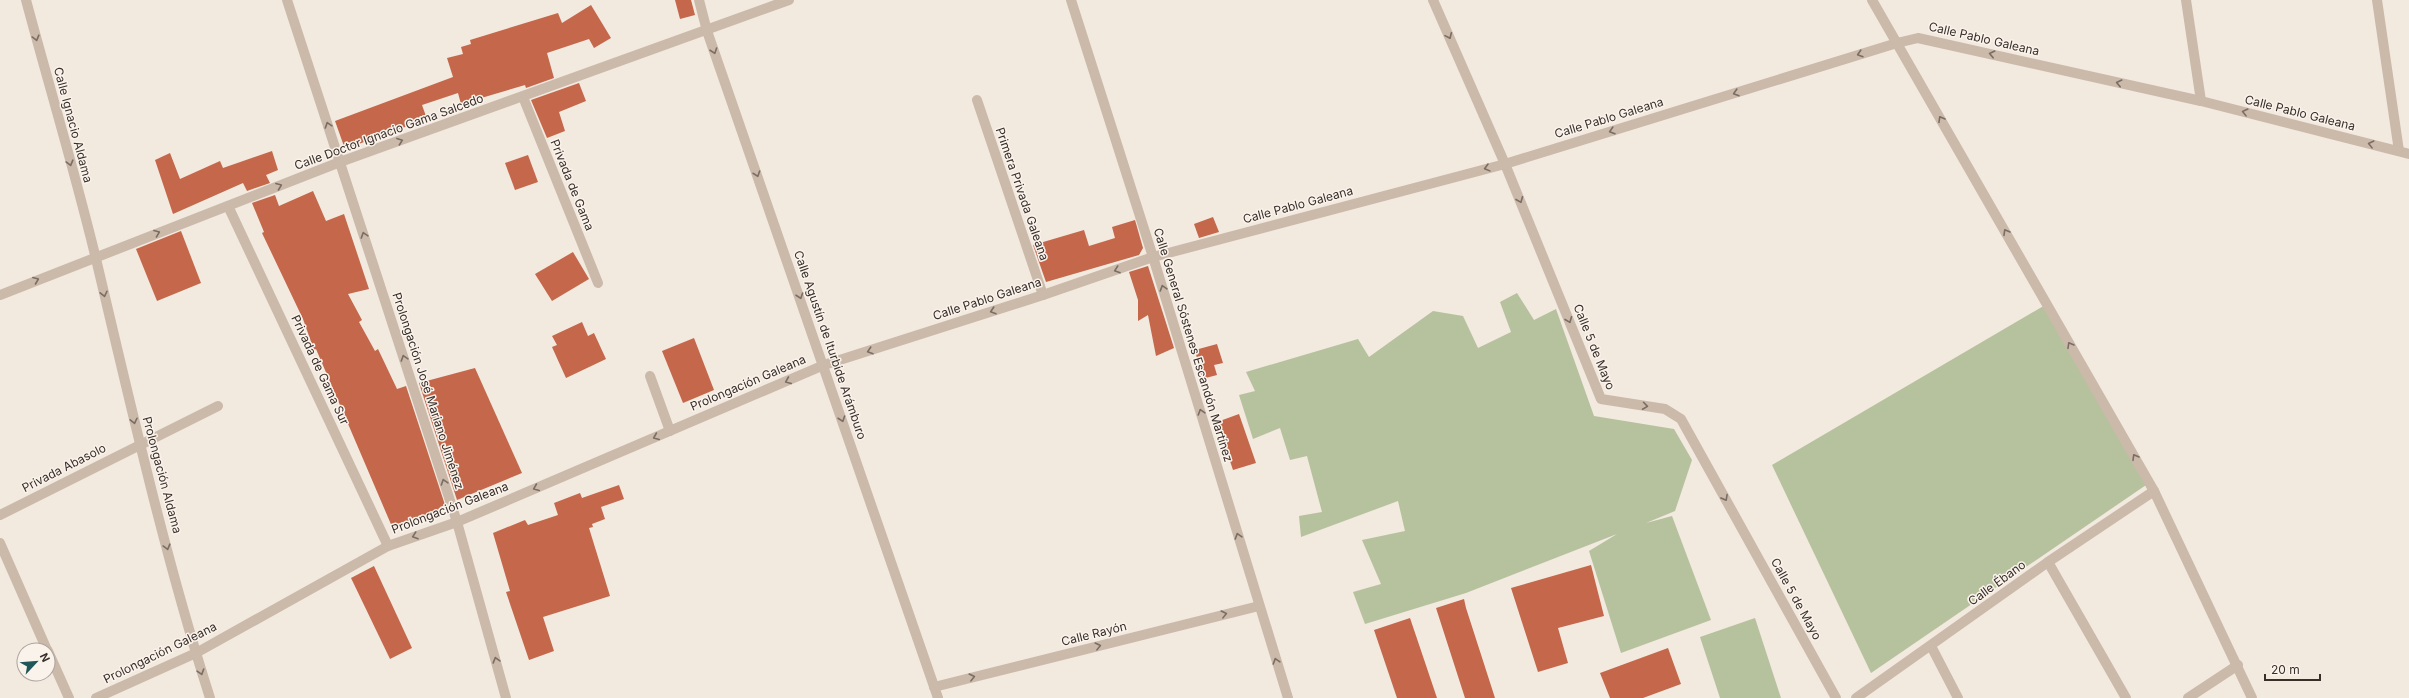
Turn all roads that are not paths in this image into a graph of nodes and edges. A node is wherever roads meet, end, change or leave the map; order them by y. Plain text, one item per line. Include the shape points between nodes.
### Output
1 (26, 0) edge
2 (286, 0) edge
3 (699, 0) edge
4 (789, 0) edge
5 (1071, 0) edge
6 (1433, 0) edge
7 (1872, 0) edge
8 (2186, 0) edge
9 (2377, 0) edge
10 (707, 31) junction
11 (1897, 43) junction
12 (523, 97) junction
13 (977, 100) dead end
14 (2201, 101) junction
15 (2404, 153) edge
16 (340, 162) junction
17 (1505, 164) junction
18 (228, 206) junction
19 (95, 257) junction
20 (1153, 257) junction
21 (598, 283) dead end
22 (0, 294) edge
23 (1043, 295) junction
24 (824, 365) junction
25 (650, 376) dead end
26 (218, 406) dead end
27 (670, 431) junction
28 (140, 444) junction
29 (2154, 491) junction
30 (0, 515) edge
31 (457, 522) junction
32 (0, 543) edge
33 (388, 546) junction
34 (2048, 562) junction
35 (1259, 606) junction
36 (44, 642) edge
37 (1931, 646) junction
38 (196, 654) junction
39 (2238, 666) junction
40 (56, 669) edge
41 (934, 687) junction
42 (69, 698) edge
43 (96, 698) edge
44 (210, 698) edge
45 (506, 698) edge
46 (938, 698) edge
47 (1288, 698) edge
48 (1836, 698) edge
49 (1856, 698) edge
50 (1958, 698) edge
51 (2126, 698) edge
52 (2188, 698) edge
53 (2252, 698) edge

1 -> 19 street, Calle Ignacio Aldama
16 -> 2 street, Prolongación José Mariano Jiménez
3 - 10 street, Calle Agustín de Iturbide Arámburo
4 - 10 street, Calle Doctor Ignacio Gama Salcedo
5 - 20 street, Calle General Sóstenes Escandón Martínez
6 -> 17 street, Calle 5 de Mayo
7 - 11 street
8 - 14 street
9 - 15 street
10 - 12 street, Calle Doctor Ignacio Gama Salcedo
10 -> 24 street, Calle Agustín de Iturbide Arámburo
14 -> 11 street, Calle Pablo Galeana via 1918,38
11 -> 17 street, Calle Pablo Galeana
29 -> 11 street
16 -> 12 street, Calle Doctor Ignacio Gama Salcedo
12 - 21 street, Privada de Gama
13 - 23 street, Primera Privada Galeana
15 -> 14 street, Calle Pablo Galeana
18 -> 16 street, Calle Doctor Ignacio Gama Salcedo
31 -> 16 street, Prolongación José Mariano Jiménez
17 -> 20 street, Calle Pablo Galeana
17 -> 48 street, Calle 5 de Mayo via 1601,399 1665,409 1681,419
19 -> 18 street, Calle Doctor Ignacio Gama Salcedo
18 - 33 street, Privada de Gama Sur
22 -> 19 street, Calle Doctor Ignacio Gama Salcedo
19 -> 28 street, Prolongación Aldama
20 -> 23 street, Calle Pablo Galeana
35 -> 20 street, Calle General Sóstenes Escandón Martínez
23 -> 24 street, Calle Pablo Galeana
24 -> 27 street, Prolongación Galeana
24 -> 41 street, Calle Agustín de Iturbide Arámburo
25 - 27 street
26 - 28 street, Privada Abasolo
27 -> 31 street, Prolongación Galeana
28 - 30 street, Privada Abasolo
28 -> 38 street, Prolongación Aldama
29 - 34 street, Calle Ébano
29 - 39 street
31 -> 33 street, Prolongación Galeana
45 -> 31 street, Prolongación José Mariano Jiménez
32 - 36 street
33 - 38 street, Prolongación Galeana
34 - 37 street, Calle Ébano
34 - 51 street
41 -> 35 street, Calle Rayón
47 -> 35 street, Calle General Sóstenes Escandón Martínez
37 - 49 street, Calle Ébano
37 - 50 street
38 - 43 street, Prolongación Galeana
38 -> 44 street, Prolongación Aldama
39 - 52 street
39 - 53 street
40 - 42 street
41 - 46 street, Calle Agustín de Iturbide Arámburo

